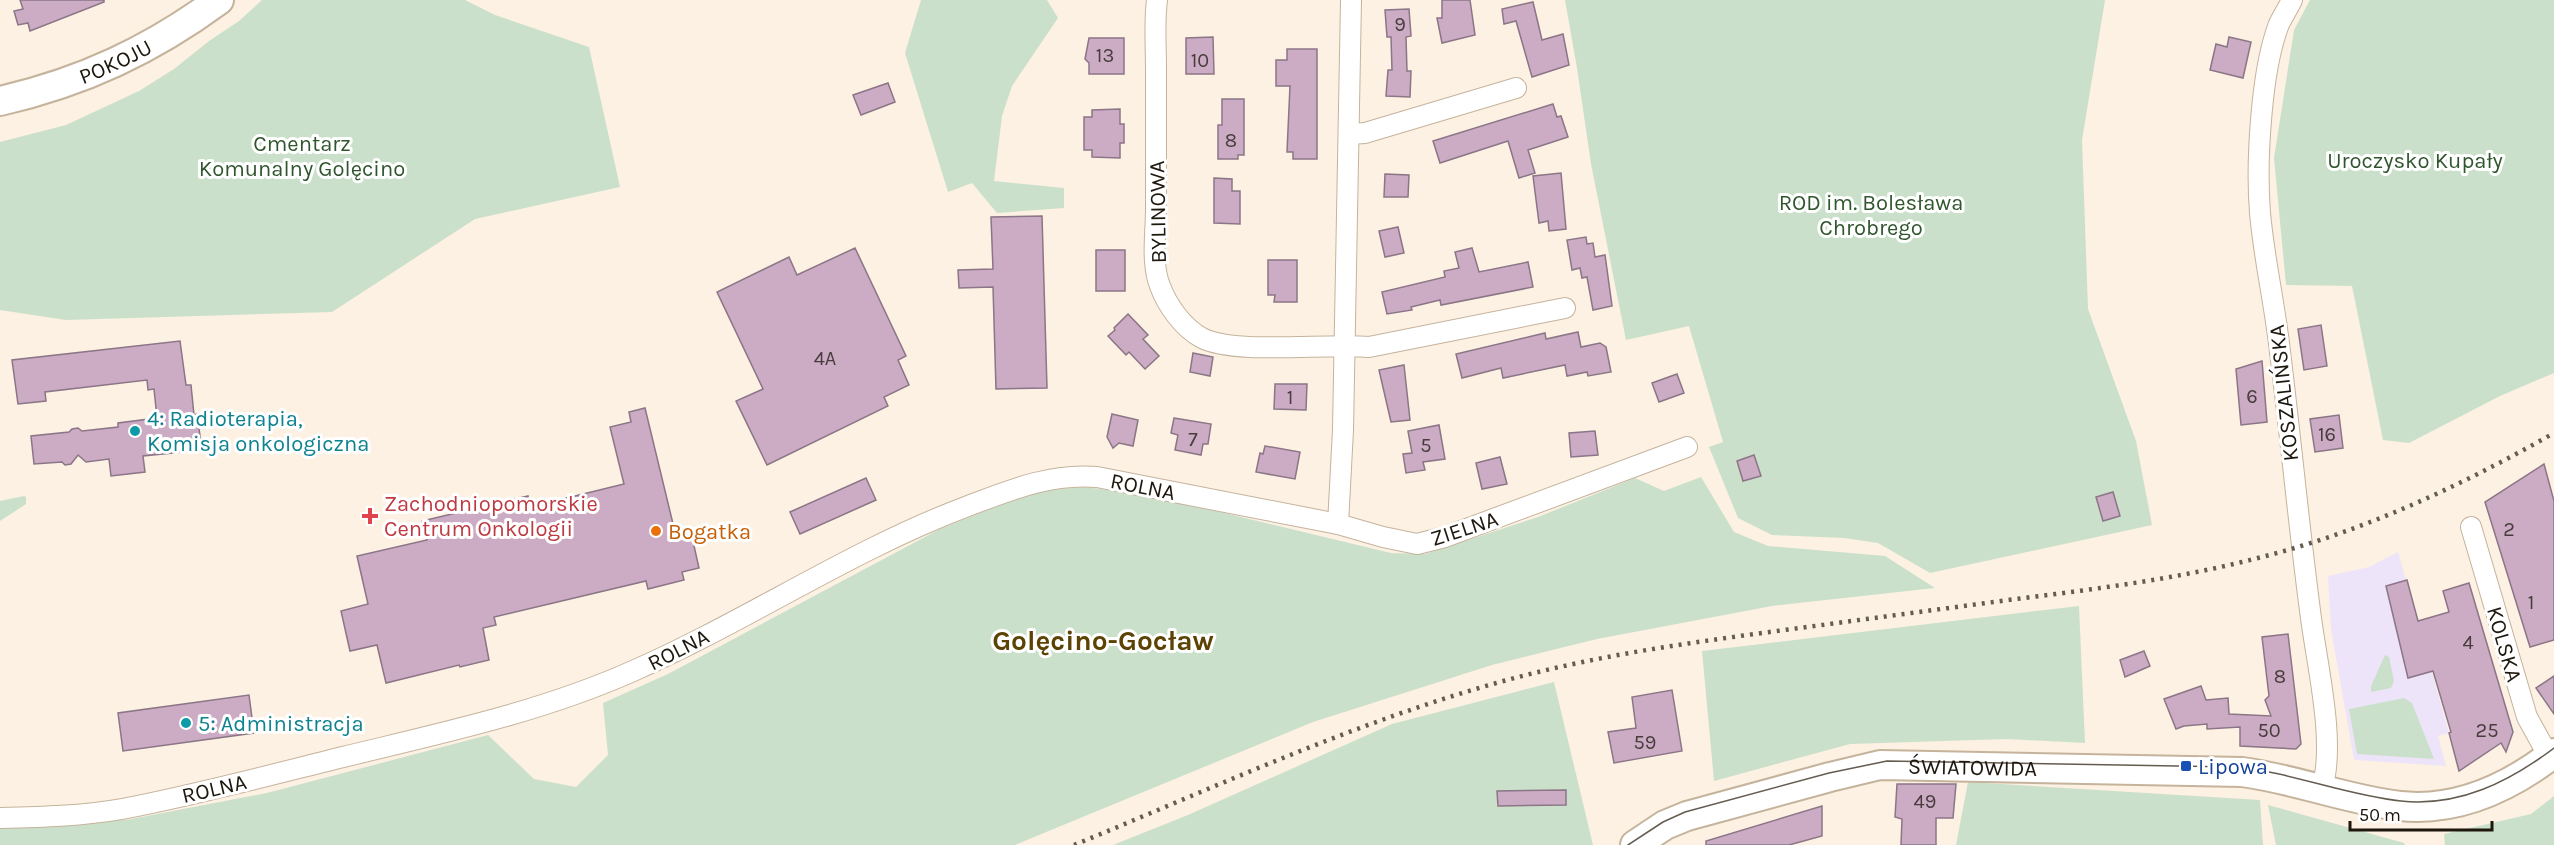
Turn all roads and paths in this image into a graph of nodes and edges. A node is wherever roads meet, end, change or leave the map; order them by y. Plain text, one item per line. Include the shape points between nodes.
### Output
1 (219, 0) edge
2 (1157, 0) edge
3 (1351, 0) edge
4 (2292, 0) edge
5 (1516, 88) dead end
6 (0, 100) edge
7 (1349, 134) junction
8 (1565, 308) dead end
9 (1344, 345) junction
10 (1687, 447) dead end
11 (1338, 524) junction
12 (2471, 527) dead end
13 (2551, 755) edge
14 (2322, 788) junction
15 (0, 818) edge
16 (1635, 845) edge

1 - 6 street, POKOJU via 162,39 95,73
2 - 9 street, BYLINOWA via 1156,262 1159,284 1172,309 1202,338 1220,344
3 - 7 street
4 - 14 street, KOSZALIŃSKA via 2279,24 2268,71 2259,160 2260,212 2328,753
5 - 7 street via 1365,133
7 - 9 street
8 - 9 street via 1369,347
9 - 11 street
10 - 11 street, ZIELNA via 1418,544
11 - 15 street, ROLNA via 1097,477 1052,478 1020,486 915,526 636,670 546,706 121,809
12 - 13 street, KOLSKA via 2527,717
13 - 14 street via 2495,790 2435,805 2398,805
14 - 16 street, ŚWIATOWIDA via 2226,771 1880,765 1687,816

